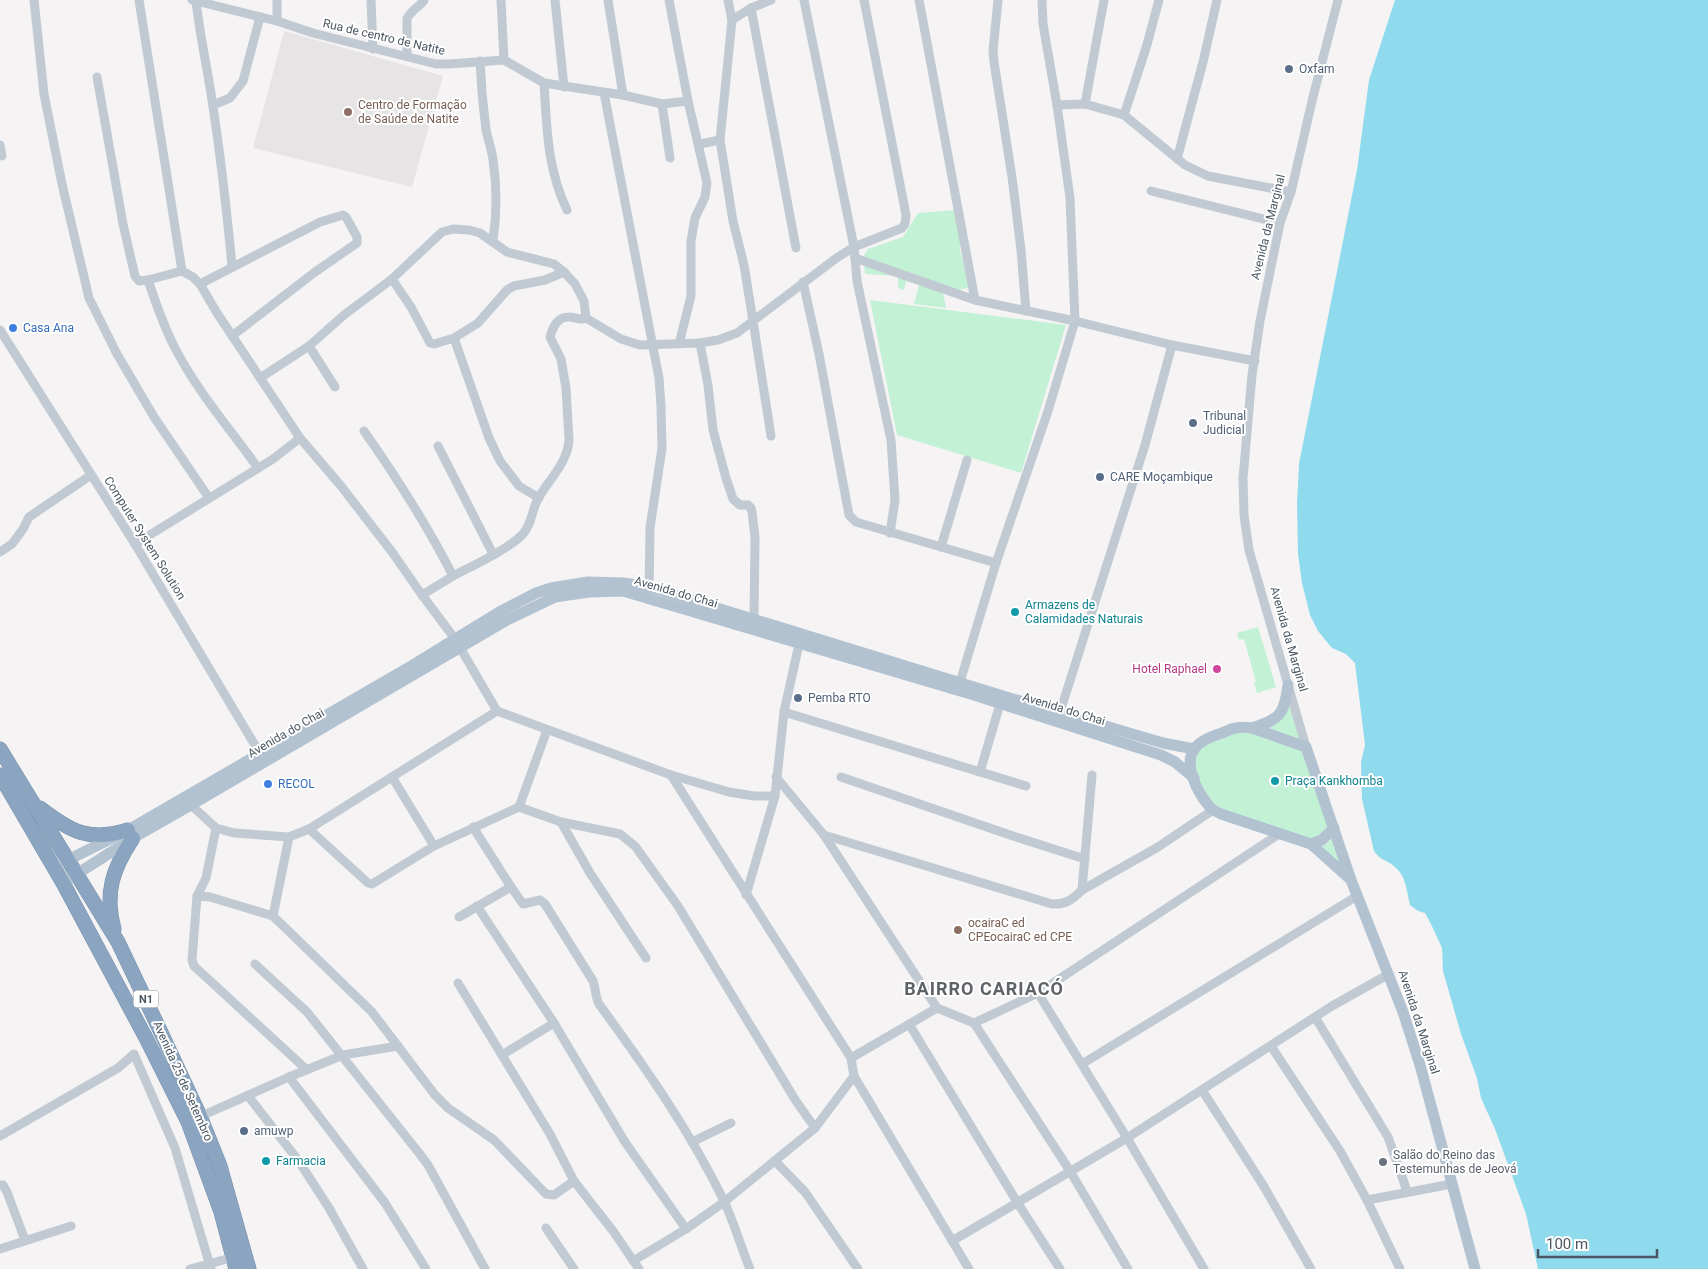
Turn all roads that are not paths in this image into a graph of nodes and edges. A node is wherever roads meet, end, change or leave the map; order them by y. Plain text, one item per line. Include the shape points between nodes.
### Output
1 (34, 0) edge
2 (140, 0) edge
3 (194, 0) edge
4 (276, 0) edge
5 (371, 0) edge
6 (424, 0) edge
7 (500, 0) edge
8 (555, 0) edge
9 (608, 0) edge
10 (669, 0) edge
11 (728, 0) edge
12 (771, 0) edge
13 (804, 0) edge
14 (864, 0) edge
15 (919, 0) edge
16 (998, 0) edge
17 (1042, 0) edge
18 (1104, 0) edge
19 (1159, 0) edge
20 (1217, 0) edge
21 (1338, 0) edge
22 (208, 2) edge
23 (752, 8) junction
24 (260, 17) junction
25 (732, 20) junction
26 (277, 21) junction
27 (373, 49) junction
28 (407, 56) junction
29 (504, 60) junction
30 (480, 61) junction
31 (98, 77) dead end
32 (544, 84) junction
33 (564, 87) junction
34 (604, 93) junction
35 (622, 95) junction
36 (688, 101) junction
37 (662, 104) junction
38 (1085, 104) junction
39 (213, 105) junction
40 (1058, 105) junction
41 (1124, 115) junction
42 (720, 140) junction
43 (700, 144) junction
44 (0, 145) edge
45 (2, 156) dead end
46 (670, 158) dead end
47 (1177, 159) junction
48 (1151, 191) dead end
49 (1291, 192) junction
50 (567, 210) dead end
51 (1280, 223) junction
52 (493, 240) junction
53 (854, 247) junction
54 (796, 248) dead end
55 (855, 258) junction
56 (232, 266) junction
57 (182, 271) junction
58 (564, 272) junction
59 (392, 279) junction
60 (148, 280) junction
61 (803, 282) junction
62 (200, 284) junction
63 (974, 300) junction
64 (1026, 311) junction
65 (586, 318) junction
66 (753, 321) junction
67 (1075, 321) junction
68 (0, 330) edge
69 (232, 336) junction
70 (454, 338) junction
71 (700, 343) junction
72 (679, 344) junction
73 (653, 345) junction
74 (1172, 345) junction
75 (309, 346) junction
76 (1255, 361) junction
77 (260, 378) junction
78 (335, 387) dead end
79 (364, 431) dead end
80 (771, 436) dead end
81 (300, 438) junction
82 (438, 446) dead end
83 (967, 460) dead end
84 (258, 468) junction
85 (91, 475) junction
86 (209, 498) junction
87 (539, 498) junction
88 (890, 533) junction
89 (135, 544) junction
90 (941, 547) junction
91 (0, 552) edge
92 (493, 554) junction
93 (996, 563) junction
94 (453, 576) junction
95 (649, 592) junction
96 (422, 595) junction
97 (754, 620) junction
98 (457, 644) junction
99 (799, 644) junction
100 (960, 682) junction
101 (1288, 685) junction
102 (1000, 704) junction
103 (497, 711) junction
104 (784, 712) junction
105 (1060, 712) junction
106 (1252, 728) junction
107 (547, 730) junction
108 (1306, 747) junction
109 (0, 749) edge
110 (1194, 749) junction
111 (263, 758) junction
112 (980, 772) junction
113 (0, 775) edge
114 (671, 775) junction
115 (1092, 775) dead end
116 (392, 777) junction
117 (776, 777) junction
118 (841, 777) dead end
119 (1194, 778) junction
120 (1026, 786) dead end
121 (774, 796) junction
122 (35, 805) junction
123 (191, 805) junction
124 (519, 807) junction
125 (1213, 810) junction
126 (561, 822) junction
127 (473, 827) junction
128 (216, 828) junction
129 (1334, 828) junction
130 (309, 829) junction
131 (130, 834) junction
132 (1279, 834) junction
133 (824, 835) junction
134 (289, 837) junction
135 (1311, 844) junction
136 (434, 846) junction
137 (68, 859) junction
138 (1085, 859) junction
139 (54, 867) junction
140 (76, 873) junction
141 (1351, 880) junction
142 (63, 883) junction
143 (511, 887) junction
144 (1082, 890) junction
145 (746, 895) junction
146 (197, 896) junction
147 (1357, 896) junction
148 (477, 906) junction
149 (273, 916) junction
150 (459, 917) dead end
151 (118, 942) junction
152 (646, 958) dead end
153 (255, 964) dead end
154 (1389, 974) junction
155 (458, 984) dead end
156 (1038, 993) junction
157 (937, 1008) junction
158 (1315, 1017) junction
159 (554, 1023) junction
160 (974, 1023) junction
161 (909, 1024) junction
162 (146, 1038) junction
163 (398, 1046) junction
164 (1271, 1046) junction
165 (134, 1054) junction
166 (343, 1055) junction
167 (502, 1055) junction
168 (851, 1058) junction
169 (1082, 1064) junction
170 (307, 1070) junction
171 (854, 1076) junction
172 (288, 1077) junction
173 (1202, 1090) junction
174 (248, 1096) junction
175 (194, 1119) junction
176 (731, 1123) dead end
177 (815, 1128) junction
178 (0, 1136) edge
179 (1127, 1138) junction
180 (692, 1142) junction
181 (775, 1162) junction
182 (1070, 1171) junction
183 (574, 1181) junction
184 (1452, 1184) junction
185 (0, 1185) edge
186 (1407, 1191) junction
187 (1366, 1200) junction
188 (724, 1202) junction
189 (1017, 1202) junction
190 (70, 1226) dead end
191 (546, 1228) dead end
192 (686, 1229) junction
193 (25, 1240) junction
194 (952, 1241) junction
195 (0, 1249) edge
196 (238, 1260) edge
197 (636, 1265) edge
198 (211, 1266) edge
199 (190, 1269) edge
200 (250, 1269) edge
201 (363, 1269) edge
202 (426, 1269) edge
203 (486, 1269) edge
204 (574, 1269) edge
205 (750, 1269) edge
206 (858, 1269) edge
207 (969, 1269) edge
208 (1060, 1269) edge
209 (1128, 1269) edge
210 (1204, 1269) edge
211 (1311, 1269) edge
212 (1400, 1269) edge
213 (1475, 1269) edge

1 - 86 street via 44,94 89,298 117,354 183,462
2 - 57 street
3 - 22 street, Rua de centro de Natite
3 - 39 street
4 - 26 street
5 - 27 street
6 - 28 street via 408,14
7 - 29 street
8 - 33 street
9 - 35 street
10 - 36 street
11 - 25 street
12 - 23 street
13 - 53 street
14 - 53 street via 906,220 902,228
15 - 63 street
16 - 64 street via 993,51 1013,186
17 - 40 street
18 - 38 street
19 - 41 street
20 - 47 street
21 - 49 street, Avenida da Marginal
22 - 24 street, Rua de centro de Natite
23 - 25 street
23 - 54 street
24 - 26 street, Rua de centro de Natite
24 - 39 street via 243,81 230,98
25 - 42 street
26 - 27 street, Rua de centro de Natite
27 - 28 street, Rua de centro de Natite
28 - 30 street, Rua de centro de Natite via 436,64
29 - 30 street, Rua de centro de Natite
29 - 32 street
30 - 52 street via 482,102 496,181
31 - 60 street via 133,269 139,281
32 - 33 street
32 - 50 street via 552,171
33 - 34 street
34 - 35 street
34 - 73 street
35 - 37 street
36 - 37 street
36 - 43 street
37 - 46 street
38 - 40 street
38 - 41 street
39 - 56 street
40 - 67 street via 1070,198
41 - 47 street
42 - 43 street
42 - 66 street
43 - 72 street via 707,189 695,218 691,241 691,296
44 - 45 street
47 - 49 street via 1208,176
48 - 51 street
49 - 51 street, Avenida da Marginal
51 - 76 street, Avenida da Marginal
52 - 58 street via 507,252 554,264
52 - 59 street via 469,230 442,232
53 - 55 street
53 - 61 street
55 - 63 street
55 - 88 street via 891,440 895,500
56 - 62 street
56 - 69 street via 320,222 343,215 357,237 357,243
57 - 60 street
57 - 62 street
58 - 65 street via 584,301
58 - 70 street via 507,290 478,323
59 - 70 street via 430,343
59 - 75 street
60 - 84 street via 175,349 197,386
61 - 66 street
61 - 88 street via 848,512 856,522
62 - 69 street
63 - 64 street
64 - 67 street
65 - 73 street via 621,339
65 - 87 street via 569,317 557,322 550,337 561,359 569,447
66 - 71 street via 737,333
66 - 80 street
67 - 74 street
67 - 93 street
68 - 85 street, Computer System Solution
69 - 77 street
70 - 87 street via 500,461 519,486
71 - 72 street
71 - 97 street via 713,430 726,478 733,500 740,505 748,505 752,512 755,537
72 - 73 street
73 - 95 street via 662,448 650,528
74 - 76 street
74 - 105 street via 1145,445
75 - 77 street
75 - 78 street
76 - 101 street, Avenida da Marginal via 1243,478 1244,515 1249,550
77 - 81 street
79 - 94 street via 413,504
81 - 84 street
81 - 96 street via 341,486
82 - 92 street
83 - 90 street
84 - 86 street
85 - 89 street, Computer System Solution
85 - 91 street via 29,517 12,544
86 - 89 street
87 - 92 street via 522,535
88 - 90 street
89 - 111 street, Computer System Solution
90 - 93 street
92 - 94 street
93 - 100 street
94 - 96 street
95 - 97 main road, Avenida do Chai
95 - 98 main road, Avenida do Chai via 607,591 555,597
95 - 99 main road, Avenida do Chai
96 - 98 street
97 - 100 main road, Avenida do Chai
98 - 103 street
98 - 111 main road, Avenida do Chai
99 - 102 main road, Avenida do Chai
99 - 104 street
100 - 105 main road, Avenida do Chai
101 - 106 main road via 1279,715
101 - 108 street, Avenida da Marginal
102 - 112 street
102 - 119 main road, Avenida do Chai via 1161,755
103 - 107 street
103 - 116 street
104 - 112 street
104 - 117 street
105 - 110 main road, Avenida do Chai
106 - 108 main road
106 - 110 main road via 1234,728 1204,740
107 - 114 street
107 - 124 street
108 - 129 main road, Avenida da Marginal
109 - 122 highway, Avenida 25 de Setembro / N1
110 - 119 main road, Avenida do Chai via 1190,761
111 - 123 main road, Avenida do Chai
111 - 131 main road, Avenida do Chai
112 - 120 street
113 - 139 highway, Avenida 25 de Setembro / N1
114 - 121 street via 729,792
114 - 145 street
115 - 138 street
116 - 130 street
116 - 136 street
117 - 121 street
117 - 133 street
118 - 138 street
119 - 125 main road, Avenida do Chai
121 - 145 street
122 - 131 highway via 85,834
122 - 137 highway, Avenida 25 de Setembro / N1
123 - 128 street
123 - 131 main road, Avenida do Chai
124 - 126 street
124 - 127 street
125 - 132 main road
125 - 144 street via 1158,847
126 - 152 street
126 - 177 street via 620,834 635,846 678,906
127 - 136 street
127 - 143 street
128 - 134 street via 234,833
128 - 146 street via 206,878
129 - 135 main road via 1322,840
129 - 141 main road, Avenida da Marginal
130 - 134 street
130 - 136 street via 372,884
131 - 137 main road, Avenida do Chai
131 - 140 main road, Avenida do Chai
131 - 151 highway via 112,881 110,908
132 - 135 main road
132 - 156 street
133 - 144 street via 1052,904 1073,900
133 - 157 street
134 - 149 street
135 - 141 main road
137 - 139 main road, Avenida do Chai
137 - 140 highway, Avenida 25 de Setembro / N1
138 - 144 street
139 - 142 highway, Avenida 25 de Setembro / N1
140 - 142 main road, Avenida do Chai
140 - 151 highway, Avenida 25 de Setembro / N1
141 - 147 main road, Avenida da Marginal
142 - 162 highway, Avenida 25 de Setembro / N1
143 - 148 street
143 - 180 street via 523,904 544,902 594,981 599,1004
145 - 168 street
146 - 149 street
146 - 170 street via 194,966
147 - 154 main road, Avenida da Marginal
147 - 169 street
148 - 150 street
148 - 159 street
149 - 163 street via 372,1012
151 - 175 highway, Avenida 25 de Setembro / N1
153 - 166 street via 307,1012
154 - 158 street
154 - 184 main road, Avenida da Marginal via 1420,1065
155 - 167 street
156 - 160 street
156 - 169 street
157 - 160 street
157 - 161 street
158 - 164 street
158 - 186 street via 1388,1137
159 - 167 street
159 - 192 street via 625,1142
160 - 182 street
161 - 168 street
161 - 189 street
162 - 165 street
162 - 175 highway, Avenida 25 de Setembro / N1
163 - 166 street
163 - 183 street via 442,1102 494,1140 546,1194 554,1195
164 - 173 street
164 - 187 street via 1340,1150
165 - 178 street via 118,1068
165 - 198 street via 175,1148
166 - 170 street
166 - 203 street via 428,1165
167 - 183 street
168 - 171 street
169 - 179 street
170 - 172 street
171 - 177 street
171 - 194 street
172 - 174 street
172 - 202 street via 385,1203
173 - 179 street
173 - 211 street via 1263,1185
174 - 175 street
174 - 201 street via 298,1160
175 - 196 highway, Avenida 25 de Setembro / N1 via 220,1166
176 - 180 street
177 - 181 street
179 - 182 street
179 - 210 street
180 - 188 street
181 - 188 street
181 - 206 street via 805,1192
182 - 189 street
182 - 209 street
183 - 197 street
184 - 186 street
184 - 213 main road, Avenida da Marginal
185 - 193 street via 7,1192
186 - 187 street
187 - 212 street
188 - 192 street
188 - 205 street
189 - 194 street
189 - 208 street
190 - 193 street
191 - 204 street
192 - 197 street
193 - 195 street
194 - 207 street
196 - 198 street
196 - 200 highway, Avenida 25 de Setembro / N1
198 - 199 street

